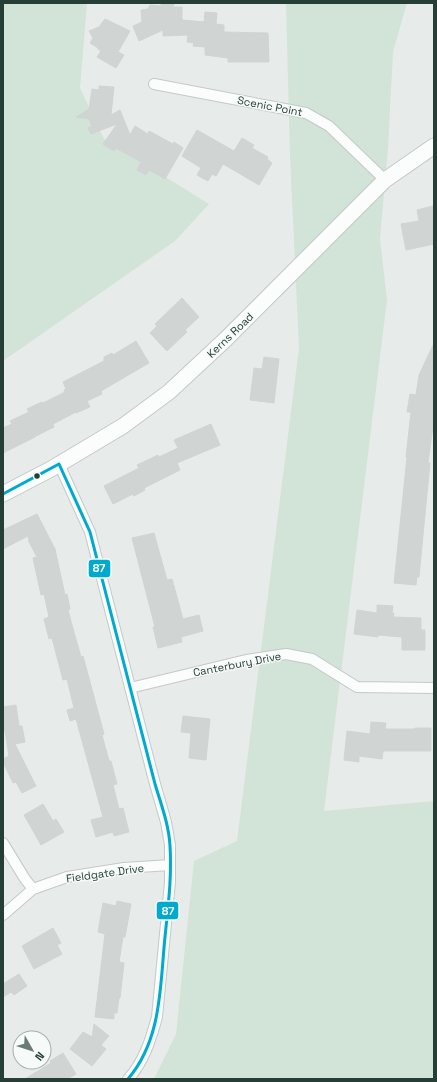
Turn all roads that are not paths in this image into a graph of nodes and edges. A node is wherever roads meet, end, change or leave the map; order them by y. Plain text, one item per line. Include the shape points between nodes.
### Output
1 (154, 84) dead end
2 (434, 146) edge
3 (385, 180) junction
4 (59, 464) junction
5 (3, 494) edge
6 (130, 688) junction
7 (434, 688) edge
8 (3, 843) edge
9 (170, 865) junction
10 (33, 889) junction
11 (3, 915) edge
12 (128, 1079) edge

1 - 3 street, Scenic Point via 306,113 329,126
2 - 3 street, Kerns Road
3 - 4 street, Kerns Road via 226,339 169,392 123,426
4 - 5 street, Kerns Road
4 - 6 street via 90,532
6 - 7 street, Canterbury Drive via 246,660 286,654 312,659 357,687
6 - 9 street via 166,822
8 - 10 street
9 - 10 street, Fieldgate Drive via 124,868 66,877
9 - 12 street via 157,1017 146,1051
10 - 11 street, Fieldgate Drive

